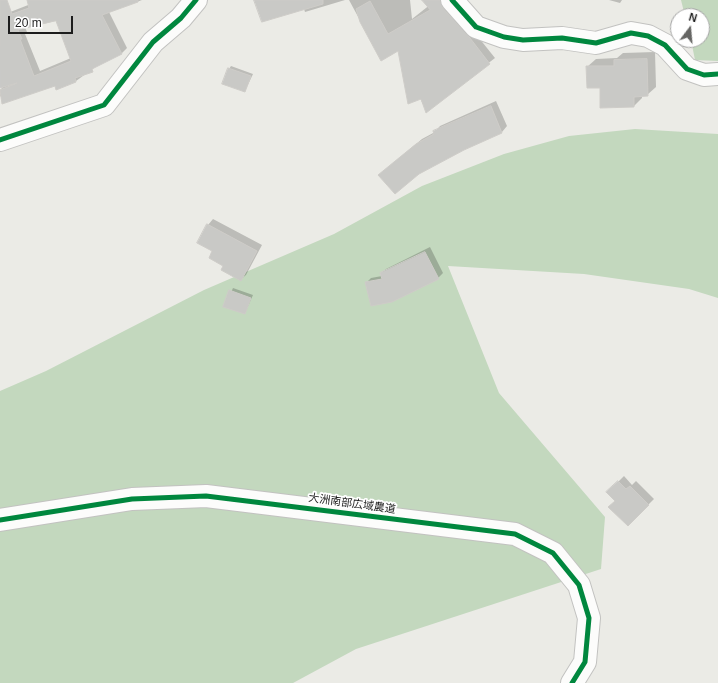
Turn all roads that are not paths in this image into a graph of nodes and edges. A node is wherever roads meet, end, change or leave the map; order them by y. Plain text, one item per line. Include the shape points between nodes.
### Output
1 (196, 0) edge
2 (452, 0) edge
3 (718, 74) edge
4 (0, 140) edge
5 (0, 520) edge
6 (572, 683) edge

1 - 4 street via 181,18 152,42 104,105
2 - 3 street via 476,27 504,37 523,40 562,38 596,43 631,33 648,36 665,45 687,69 704,75
5 - 6 street, 大洲南部広域農道 via 132,499 206,496 514,534 553,553 580,585 589,618 585,662

